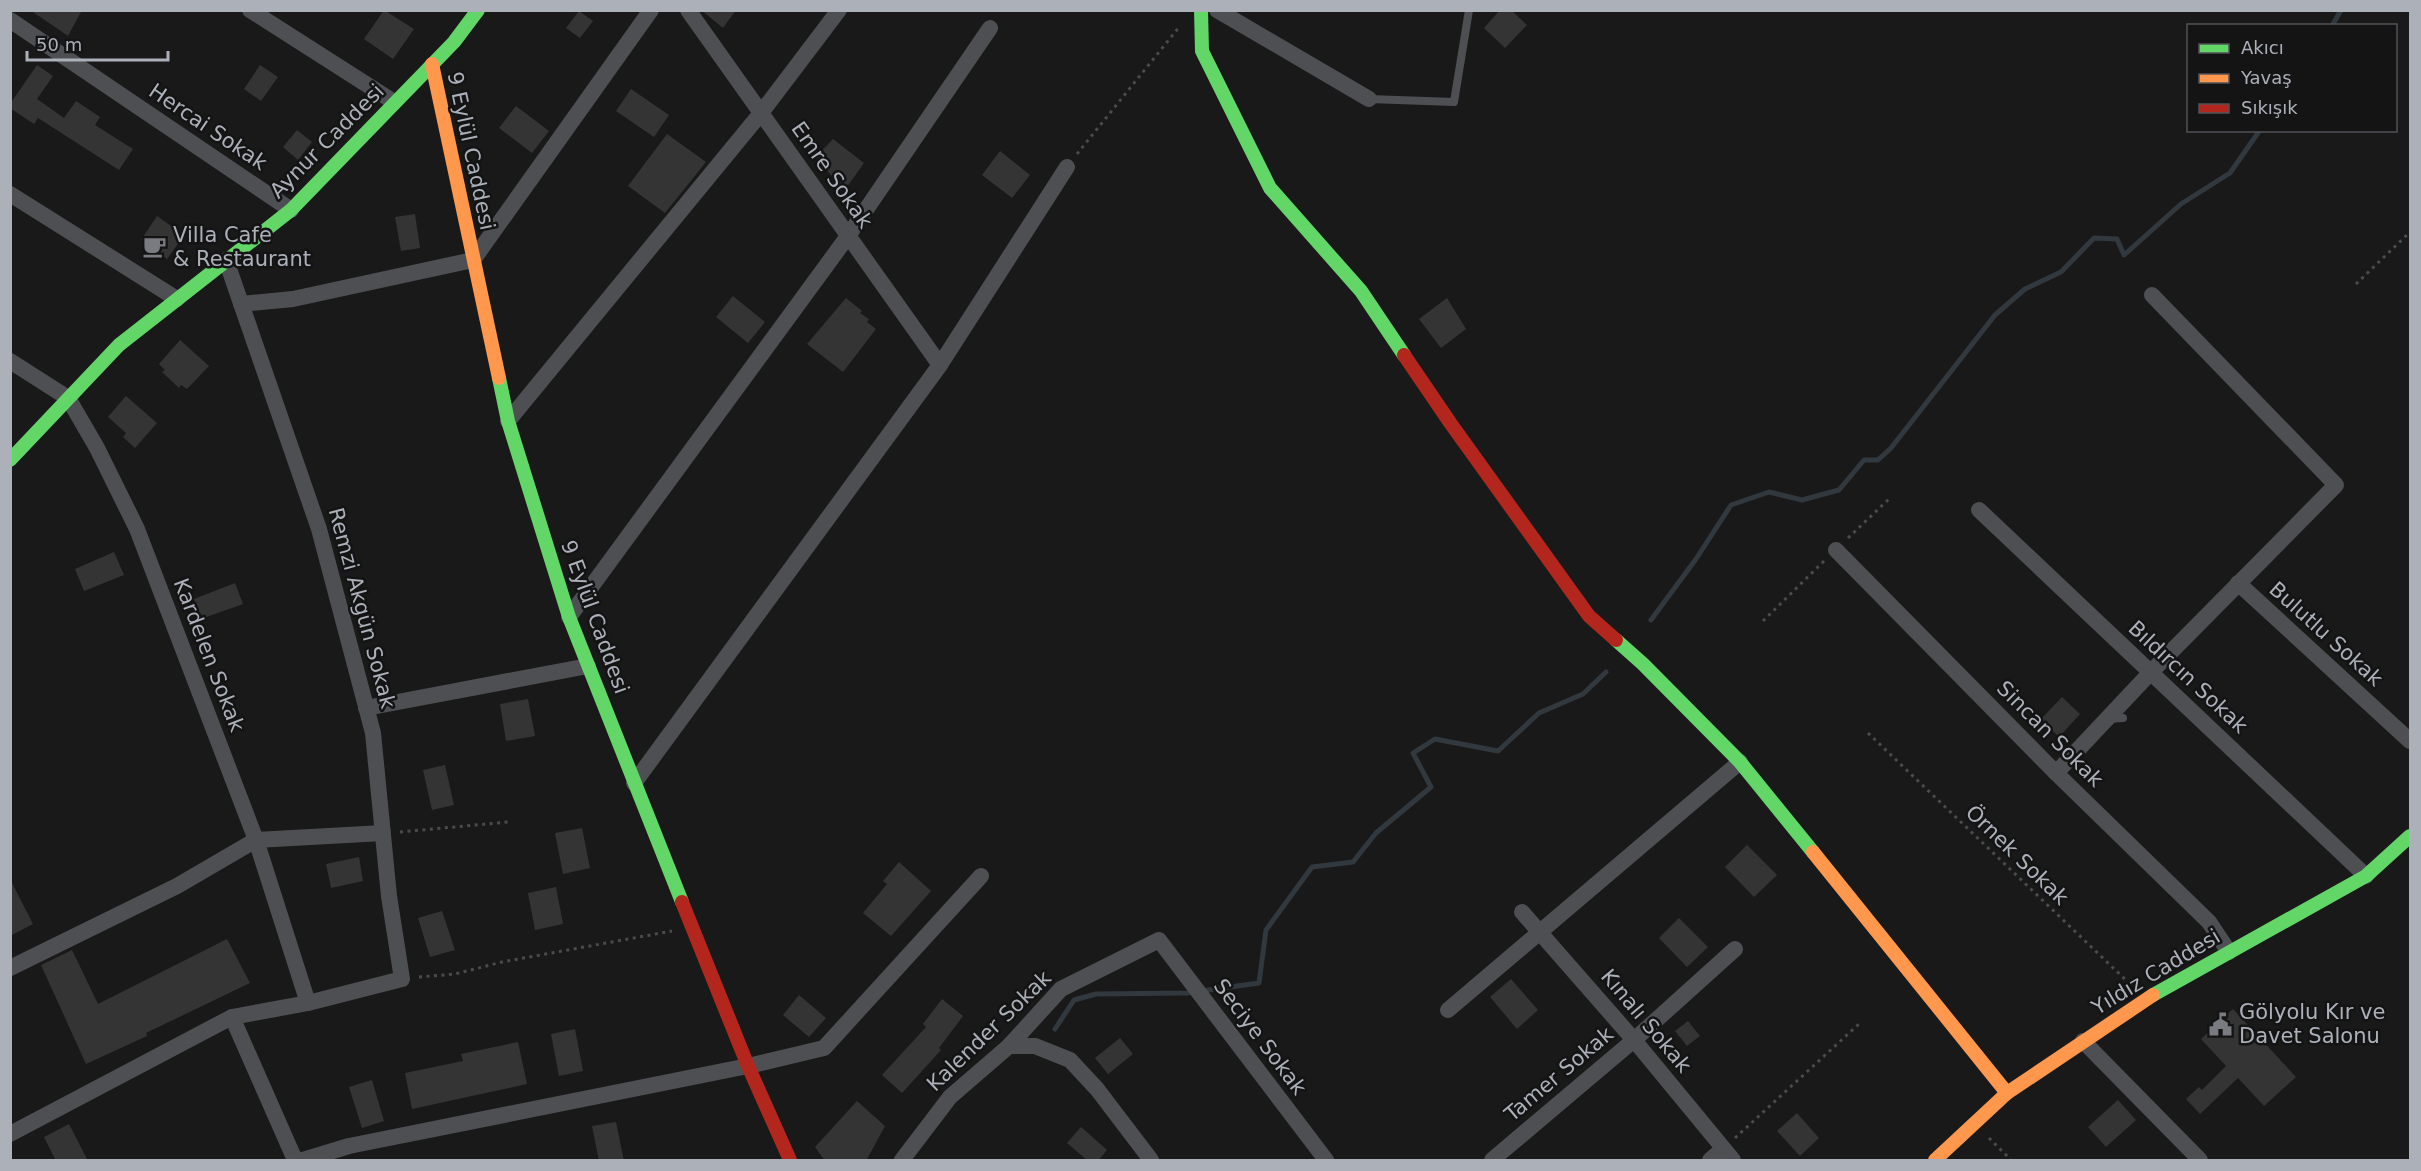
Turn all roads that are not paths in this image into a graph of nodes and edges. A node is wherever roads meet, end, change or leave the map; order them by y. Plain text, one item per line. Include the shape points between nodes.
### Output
1 (250, 10) edge
2 (478, 10) edge
3 (651, 10) edge
4 (688, 10) edge
5 (839, 10) edge
6 (1201, 10) edge
7 (1217, 10) edge
8 (1469, 10) edge
9 (10, 20) edge
10 (990, 28) dead end
11 (432, 64) junction
12 (1369, 99) joint
13 (394, 102) junction
14 (761, 113) junction
15 (1067, 167) road end
16 (10, 194) edge
17 (291, 210) junction
18 (848, 236) junction
19 (226, 260) junction
20 (473, 260) junction
21 (2151, 295) dead end
22 (177, 299) junction
23 (241, 304) junction
24 (10, 361) edge
25 (940, 365) junction
26 (68, 398) junction
27 (508, 421) junction
28 (10, 460) edge
29 (1979, 510) dead end
30 (1836, 550) dead end
31 (2238, 583) junction
32 (569, 617) junction
33 (588, 666) junction
34 (2151, 672) junction
35 (366, 708) junction
36 (2410, 741) edge
37 (1740, 762) junction
38 (2056, 773) junction
39 (634, 783) junction
40 (383, 833) junction
41 (2410, 836) edge
42 (256, 840) junction
43 (981, 876) dead end
44 (2366, 876) junction
45 (1522, 912) dead end
46 (1539, 932) junction
47 (1159, 940) joint
48 (1735, 949) dead end
49 (2229, 952) junction
50 (10, 968) edge
51 (308, 1003) junction
52 (1448, 1010) dead end
53 (232, 1017) junction
54 (1634, 1040) junction
55 (2083, 1041) junction
56 (1009, 1046) junction
57 (748, 1066) junction
58 (2007, 1093) junction
59 (10, 1134) edge
60 (1728, 1155) edge
61 (295, 1161) edge
62 (303, 1161) edge
63 (790, 1161) edge
64 (902, 1161) edge
65 (1151, 1161) edge
66 (1326, 1161) edge
67 (1492, 1161) edge
68 (1710, 1161) edge
69 (1935, 1161) edge
70 (2200, 1161) edge

1 - 13 street
2 - 11 street, Aynur Caddesi
3 - 20 street
4 - 14 street, Emre Sokak
5 - 14 street
6 - 37 street via 1203,51 1270,188 1361,291 1589,616 1643,664
7 - 12 street
8 - 12 lane via 1454,102
9 - 17 street, Hercai Sokak
10 - 18 street
11 - 13 street, Aynur Caddesi
11 - 20 street, 9 Eylül Caddesi
13 - 17 street, Aynur Caddesi
14 - 18 street, Emre Sokak
14 - 27 street
15 - 25 street
16 - 22 street
17 - 19 street, Aynur Caddesi
18 - 25 street, Emre Sokak
18 - 32 street
19 - 22 street, Aynur Caddesi
19 - 23 street, Remzi Akgün Sokak
20 - 23 street via 293,299
20 - 27 street, 9 Eylül Caddesi
21 - 31 street via 2336,485
22 - 26 street, Aynur Caddesi via 119,345
23 - 35 street, Remzi Akgün Sokak via 319,529
24 - 26 street, Kardelen Sokak
25 - 39 street
26 - 28 street, Aynur Caddesi
26 - 42 street, Kardelen Sokak via 137,529
27 - 32 street, 9 Eylül Caddesi
29 - 34 street, Bıldırcın Sokak
30 - 38 street, Sincan Sokak
31 - 34 street
31 - 36 street, Bulutlu Sokak
32 - 33 street, 9 Eylül Caddesi
33 - 35 street
33 - 39 street, 9 Eylül Caddesi
34 - 38 street via 2115,719
34 - 44 street, Bıldırcın Sokak
35 - 40 street, Remzi Akgün Sokak via 373,733
37 - 46 street
37 - 58 street
38 - 49 street, Sincan Sokak via 2209,922
39 - 57 street, 9 Eylül Caddesi
40 - 42 street
40 - 51 street, Remzi Akgün Sokak via 402,979
41 - 44 street, Yıldız Caddesi
42 - 50 street via 177,886
42 - 51 street, Kardelen Sokak
43 - 57 street via 824,1048
44 - 49 street, Yıldız Caddesi
45 - 46 street, Kınalı Sokak
46 - 52 street
46 - 54 street, Kınalı Sokak
47 - 56 street, Kalender Sokak via 1061,989
47 - 66 street, Seciye Sokak
48 - 54 street, Tamer Sokak
49 - 55 street, Yıldız Caddesi via 2145,999
51 - 53 street
53 - 59 street
53 - 61 street
54 - 60 street, Kınalı Sokak
54 - 67 street, Tamer Sokak
55 - 58 street, Yıldız Caddesi
55 - 70 street
56 - 64 street, Kalender Sokak via 950,1097
56 - 65 street via 1035,1046 1070,1060
57 - 62 street via 360,1143
57 - 63 street, 9 Eylül Caddesi
58 - 69 street, Yıldız Caddesi
60 - 68 street

